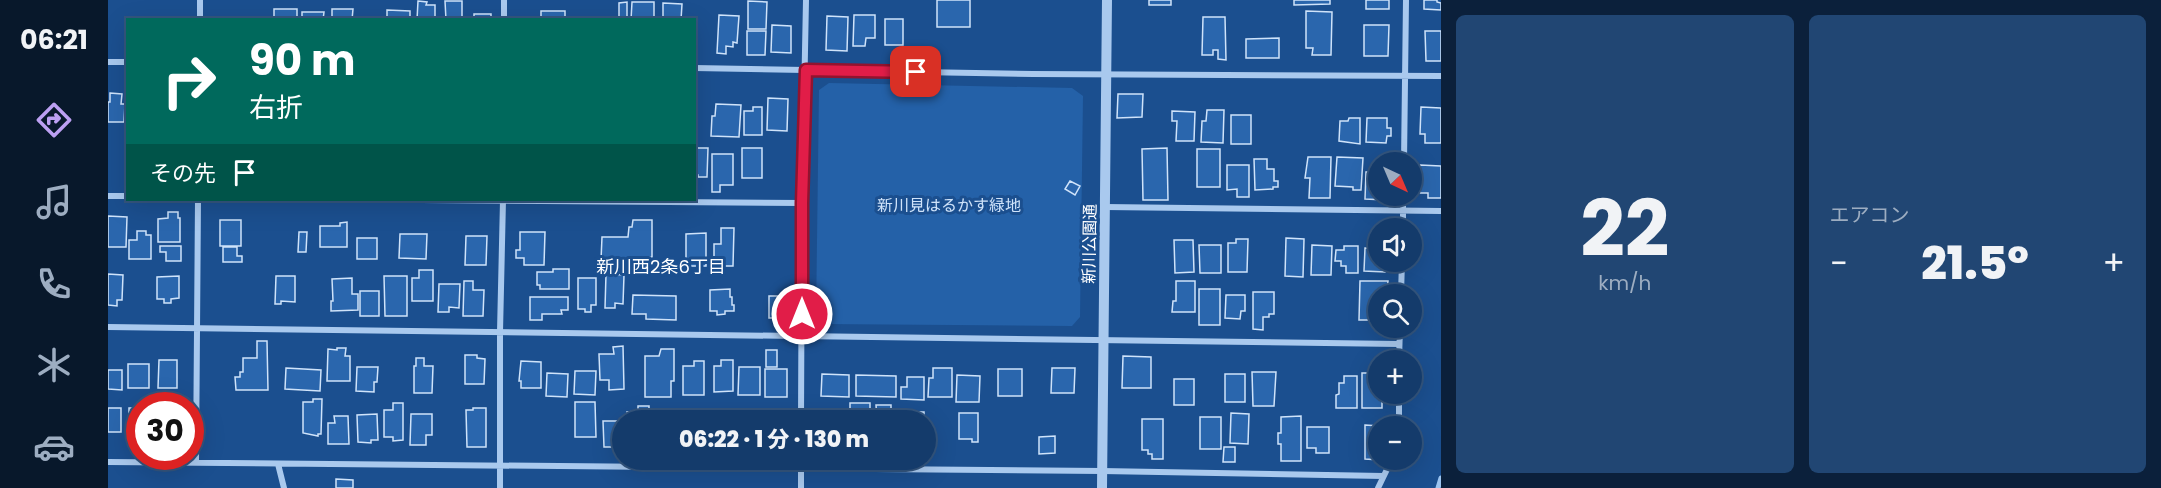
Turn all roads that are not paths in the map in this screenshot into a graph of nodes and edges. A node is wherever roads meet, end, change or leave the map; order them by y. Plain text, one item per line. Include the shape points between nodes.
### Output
1 (200, 0) edge
2 (504, 0) edge
3 (806, 0) edge
4 (1107, 0) edge
5 (1406, 0) edge
6 (200, 18) edge
7 (504, 18) edge
8 (108, 62) edge
9 (126, 62) edge
10 (696, 68) edge
11 (806, 70) junction
12 (1106, 73) junction
13 (1404, 76) junction
14 (1441, 76) edge
15 (1404, 152) edge
16 (108, 196) edge
17 (126, 196) edge
18 (198, 201) edge
19 (503, 201) edge
20 (603, 201) edge
21 (802, 203) junction
22 (1403, 206) edge
23 (1105, 207) junction
24 (1403, 211) junction
25 (1441, 211) edge
26 (1403, 218) edge
27 (108, 327) edge
28 (197, 328) junction
29 (500, 332) junction
30 (802, 336) junction
31 (1399, 338) edge
32 (1103, 340) junction
33 (1399, 344) junction
34 (1399, 350) edge
35 (197, 392) edge
36 (801, 410) edge
37 (108, 462) edge
38 (126, 462) edge
39 (204, 462) edge
40 (278, 464) junction
41 (500, 465) junction
42 (612, 466) edge
43 (801, 470) edge
44 (936, 470) edge
45 (1386, 470) edge
46 (1102, 471) junction
47 (1383, 476) junction
48 (284, 488) edge
49 (500, 488) edge
50 (801, 488) edge
51 (1102, 488) edge
52 (1378, 488) edge

1 - 6 street
2 - 7 street
3 - 11 street
4 - 12 street, 新川公園通
5 - 13 street
8 - 9 street
10 - 11 street
11 - 12 street
11 - 21 street
12 - 13 street
12 - 23 street, 新川公園通
13 - 14 street
13 - 15 street
16 - 17 street
18 - 28 street
19 - 29 street
20 - 21 street
21 - 30 street
22 - 24 street
23 - 24 street
23 - 32 street, 新川公園通
24 - 25 street
24 - 26 street
27 - 28 street
28 - 29 street
28 - 35 street
29 - 30 street
29 - 41 street
30 - 32 street
30 - 36 street
31 - 33 street
32 - 33 street
32 - 46 street, 新川公園通
33 - 34 street
37 - 38 street
39 - 40 street
40 - 41 street
40 - 48 street
41 - 42 street
41 - 49 street
43 - 50 street
44 - 46 street
45 - 47 street
46 - 47 street
46 - 51 street, 新川公園通
47 - 52 street

